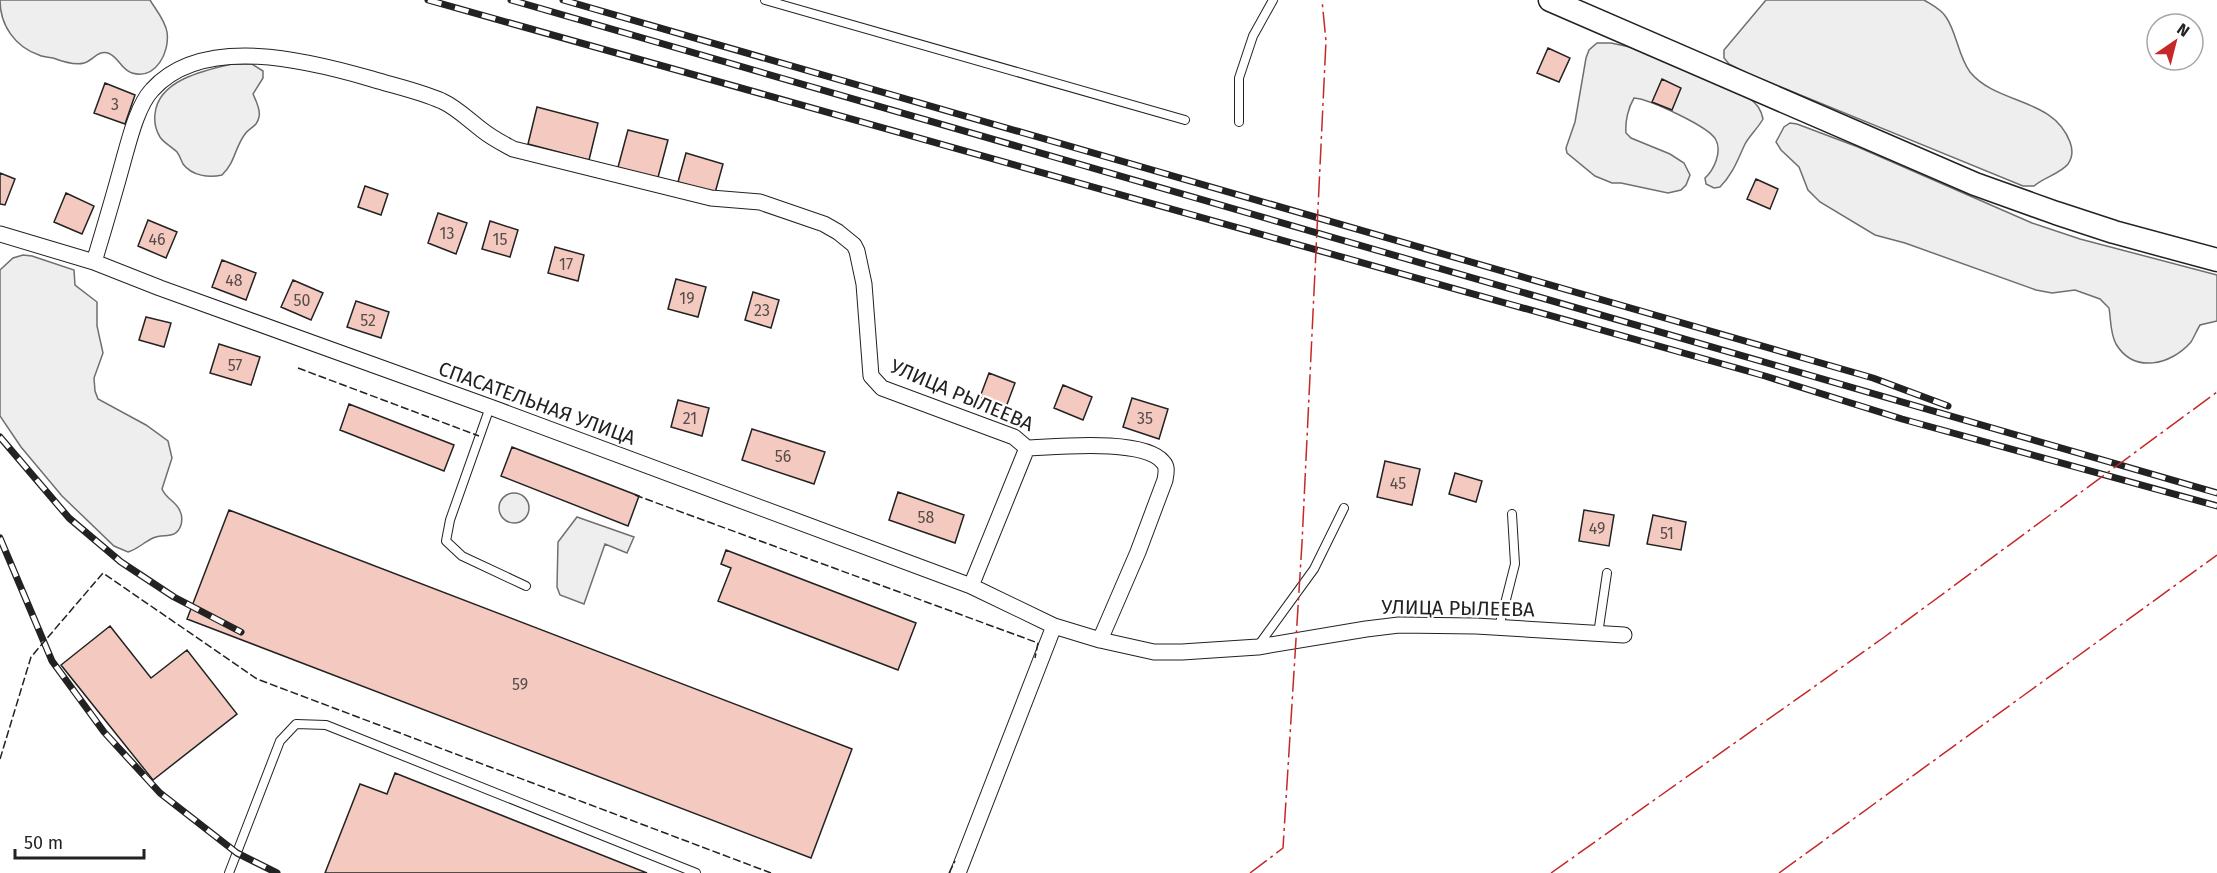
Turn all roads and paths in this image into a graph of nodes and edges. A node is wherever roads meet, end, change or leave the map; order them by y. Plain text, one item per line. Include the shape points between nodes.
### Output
1 (765, 0) edge
2 (1273, 0) edge
3 (1550, 0) edge
4 (1185, 120) dead end
5 (1239, 122) dead end
6 (0, 234) edge
7 (2217, 260) edge
8 (94, 262) junction
9 (490, 407) junction
10 (1027, 448) junction
11 (1344, 508) dead end
12 (1512, 514) dead end
13 (1607, 573) dead end
14 (526, 586) dead end
15 (971, 586) junction
16 (1054, 626) junction
17 (1499, 627) junction
18 (1598, 634) junction
19 (1624, 635) dead end
20 (1100, 640) junction
21 (1257, 647) junction
22 (229, 873) edge
23 (696, 873) edge
24 (958, 873) edge

1 - 4 lane
2 - 5 lane via 1253,36 1239,78
3 - 7 main road via 1975,184 2114,232
6 - 8 street, СПАСАТЕЛЬНАЯ УЛИЦА
8 - 9 street, СПАСАТЕЛЬНАЯ УЛИЦА
8 - 10 street, УЛИЦА РЫЛЕЕВА via 131,137 156,86 181,69 228,57 310,62 444,102 513,149 711,198 760,202 824,224 857,251 864,284 869,365 876,383 905,398 1014,437
9 - 14 lane via 446,541 462,556
9 - 15 street, СПАСАТЕЛЬНАЯ УЛИЦА
10 - 15 street
10 - 20 street, УЛИЦА РЫЛЕЕВА via 1079,444 1114,447 1154,455 1165,463 1167,470 1161,490
11 - 21 lane via 1314,569
12 - 17 lane via 1515,564
13 - 18 lane
15 - 16 street, СПАСАТЕЛЬНАЯ УЛИЦА
16 - 20 street, СПАСАТЕЛЬНАЯ УЛИЦА
16 - 24 street
17 - 18 street, УЛИЦА РЫЛЕЕВА
17 - 21 street, УЛИЦА РЫЛЕЕВА via 1399,625
18 - 19 street, УЛИЦА РЫЛЕЕВА
20 - 21 street, УЛИЦА РЫЛЕЕВА via 1154,652
22 - 23 lane via 280,741 296,724 326,725

